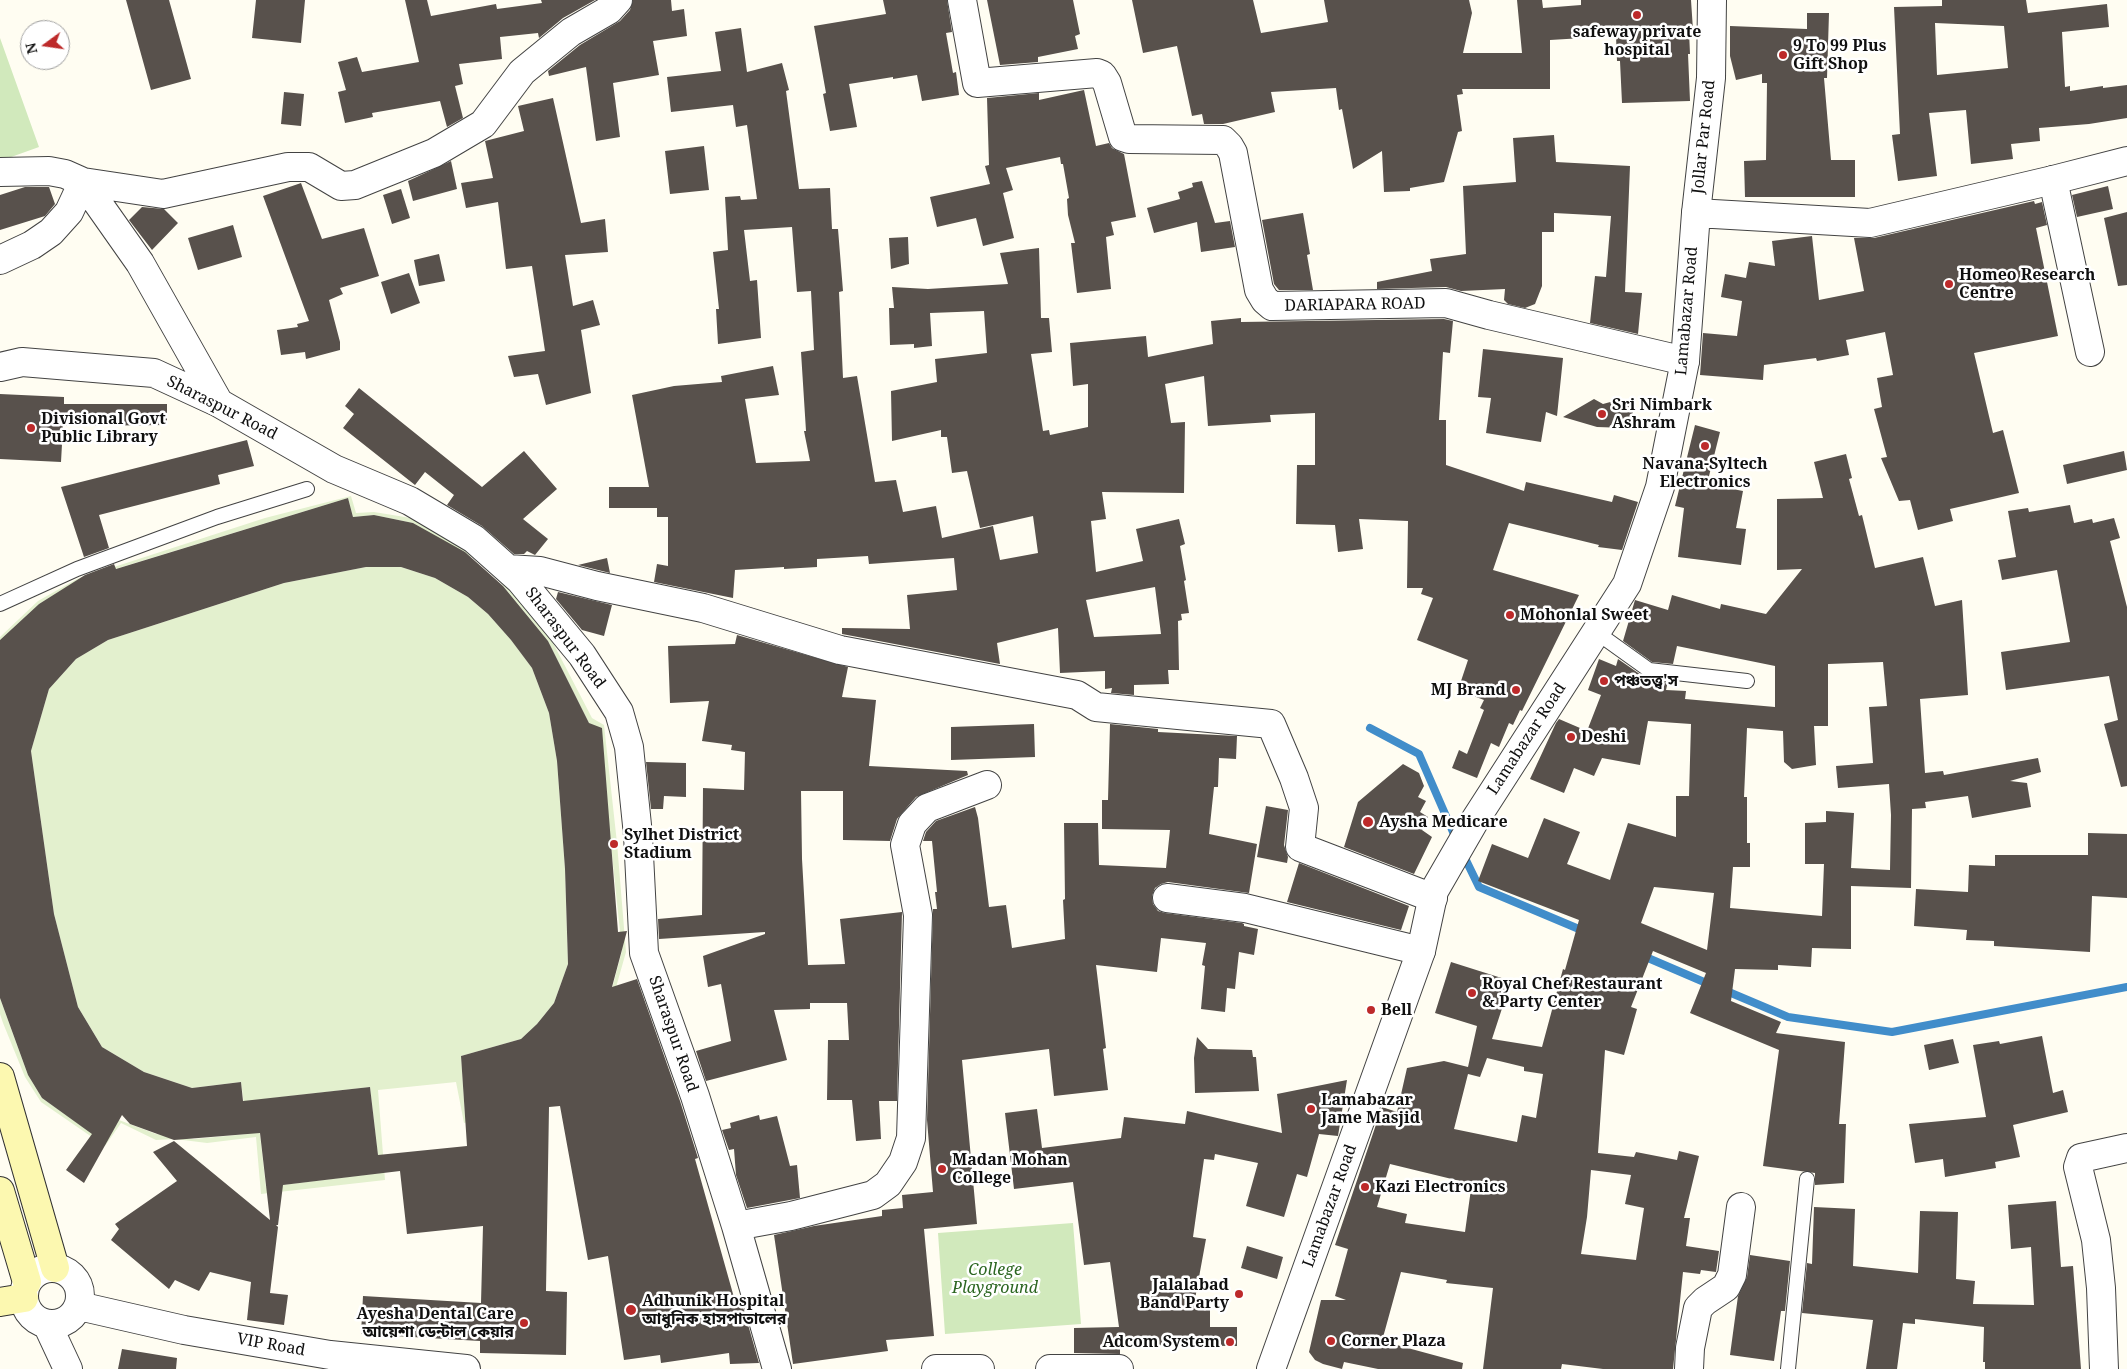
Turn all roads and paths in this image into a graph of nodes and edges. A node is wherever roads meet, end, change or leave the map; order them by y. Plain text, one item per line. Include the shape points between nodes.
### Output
1 (618, 0) edge
2 (962, 0) edge
3 (1712, 0) edge
4 (2127, 161) edge
5 (0, 172) edge
6 (2053, 180) junction
7 (84, 182) junction
8 (1696, 213) junction
9 (0, 260) edge
10 (2090, 352) dead end
11 (1685, 361) junction
12 (0, 367) edge
13 (219, 403) junction
14 (307, 490) dead end
15 (508, 569) junction
16 (0, 604) edge
17 (1596, 632) junction
18 (1747, 681) dead end
19 (987, 785) dead end
20 (1434, 894) junction
21 (1167, 898) dead end
22 (1421, 952) junction
23 (0, 1077) edge
24 (2127, 1148) edge
25 (1807, 1179) dead end
26 (0, 1191) edge
27 (1741, 1206) dead end
28 (736, 1226) junction
29 (55, 1268) junction
30 (17, 1294) edge
31 (79, 1306) junction
32 (47, 1324) junction
33 (321, 1362) edge
34 (68, 1369) edge
35 (466, 1369) edge
36 (777, 1369) edge
37 (936, 1369) edge
38 (980, 1369) edge
39 (1050, 1369) edge
40 (1119, 1369) edge
41 (1271, 1369) edge
42 (1690, 1369) edge
43 (1788, 1369) edge
44 (2104, 1369) edge

1 - 7 street via 609,10 571,32 522,72 483,124 434,153 356,185 341,186 309,166 288,167 163,194
2 - 11 street, DARIAPARA ROAD via 977,83 1097,73 1106,83 1123,137 1222,140 1229,146 1259,290 1272,306 1446,303
3 - 8 street, Jollar Par Road via 1711,78
4 - 6 street
5 - 7 street via 49,171
6 - 8 street via 1870,223
6 - 10 street
7 - 9 street via 69,212 50,232 32,245
7 - 13 street via 140,263
8 - 11 street, Lamabazar Road
11 - 17 street, Lamabazar Road via 1660,487 1627,584
12 - 13 street, Sharaspur Road via 22,362 154,373
13 - 15 street, Sharaspur Road via 334,469 410,501 474,539
14 - 16 lane via 217,516 77,569
15 - 20 street via 540,571 703,608 840,650 1077,695 1096,707 1271,724 1304,808 1300,847
15 - 28 street, Sharaspur Road via 582,655 619,712 629,747 638,835 644,953
17 - 18 lane via 1649,670
17 - 20 street, Lamabazar Road via 1475,820
19 - 28 street via 927,808 912,824 905,845 918,915 911,1138 903,1162 888,1184 874,1195
20 - 22 street, Lamabazar Road
21 - 22 street via 1245,908
22 - 41 street, Lamabazar Road
23 - 29 main road
24 - 44 street via 2082,1158 2078,1167 2096,1240 2102,1288
25 - 43 lane
26 - 30 main road
27 - 42 street via 1732,1275 1726,1287 1698,1308 1690,1348
28 - 36 street, Sharaspur Road
29 - 30 street via 39,1271
29 - 31 street via 64,1270 76,1281 81,1298
30 - 32 street via 31,1315
31 - 32 street via 70,1318
31 - 33 street, VIP Road
32 - 34 street
33 - 35 street, VIP Road
37 - 38 street
39 - 40 street

